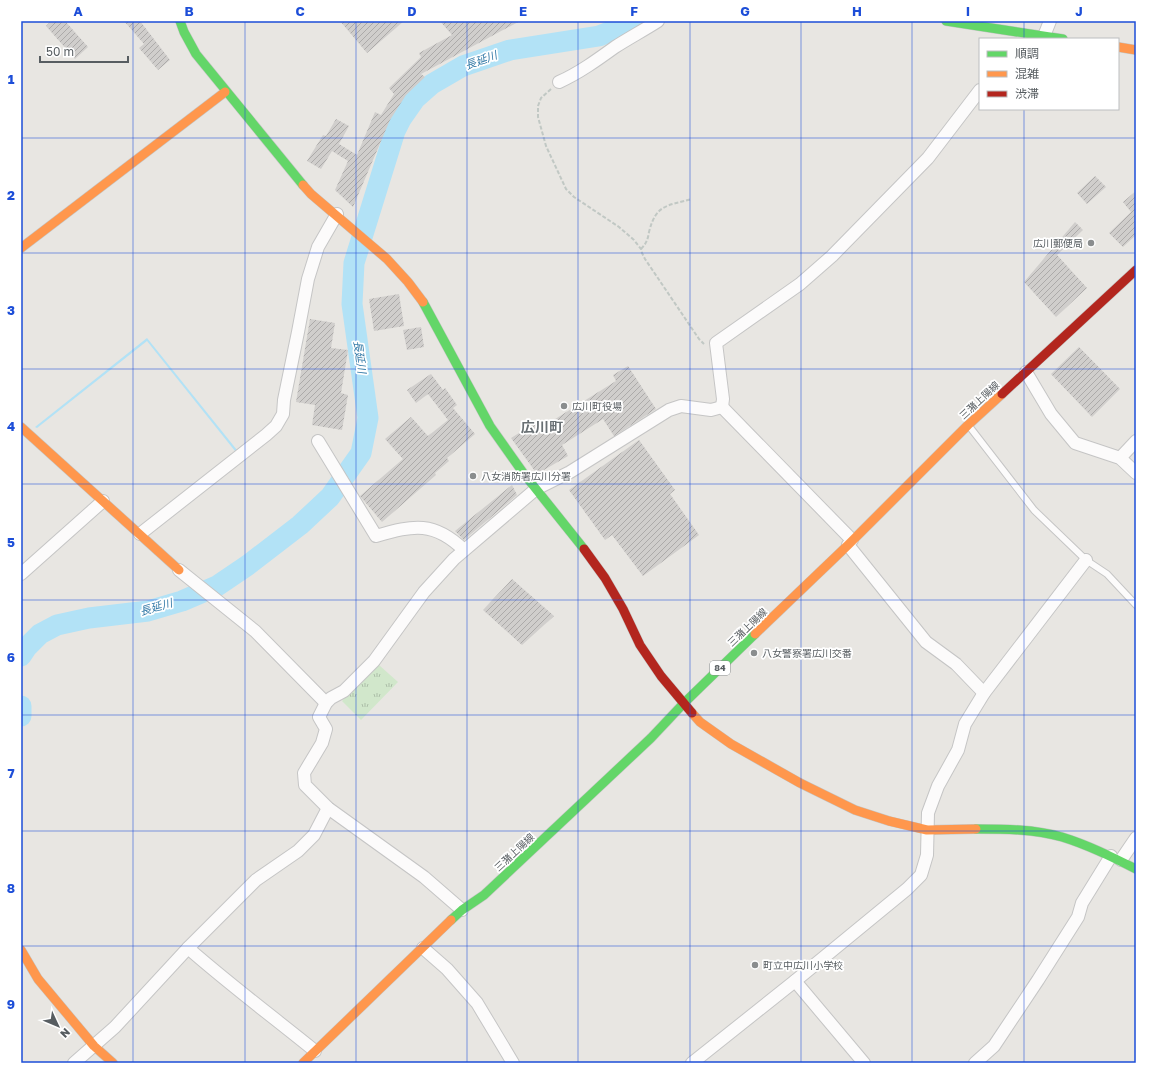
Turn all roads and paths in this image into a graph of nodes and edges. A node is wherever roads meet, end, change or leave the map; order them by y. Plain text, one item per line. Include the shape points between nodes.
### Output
1 (180, 21) edge
2 (658, 21) edge
3 (946, 21) edge
4 (1050, 21) edge
5 (1036, 37) edge
6 (1050, 38) edge
7 (1119, 47) edge
8 (1136, 50) edge
9 (559, 82) joint
10 (979, 91) edge
11 (225, 92) junction
12 (692, 199) dead end
13 (337, 214) junction
14 (21, 248) edge
15 (641, 249) junction
16 (1136, 270) edge
17 (716, 343) junction
18 (1026, 372) junction
19 (722, 407) junction
20 (968, 425) junction
21 (21, 427) edge
22 (318, 441) dead end
23 (1136, 441) edge
24 (1120, 458) junction
25 (1136, 473) edge
26 (536, 489) junction
27 (103, 501) junction
28 (140, 534) junction
29 (850, 542) junction
30 (464, 550) junction
31 (1086, 560) junction
32 (179, 570) joint
33 (21, 574) edge
34 (1136, 605) edge
35 (984, 693) junction
36 (326, 703) junction
37 (684, 703) junction
38 (328, 808) junction
39 (927, 830) junction
40 (1136, 838) edge
41 (1116, 858) junction
42 (1136, 869) edge
43 (462, 910) junction
44 (188, 948) junction
45 (423, 948) junction
46 (21, 950) edge
47 (795, 981) junction
48 (94, 1046) junction
49 (315, 1051) junction
50 (74, 1063) edge
51 (113, 1063) edge
52 (302, 1063) edge
53 (513, 1063) edge
54 (692, 1063) edge
55 (864, 1063) edge
56 (975, 1063) edge

1 - 11 main road via 196,54
2 - 9 street via 571,77
3 - 5 main road
4 - 5 street
5 - 6 main road
7 - 8 main road
9 - 15 path via 541,98 538,117 546,146 560,178 574,197 619,227
10 - 17 street via 928,158 832,256 800,284
11 - 13 main road via 290,172 311,194
11 - 14 main road
12 - 15 path via 660,210 652,219 646,243
13 - 26 main road via 387,259 422,300 490,426
13 - 28 street via 318,246 308,279 283,414 276,426
15 - 17 path via 645,259 699,339 706,346
16 - 18 main road, 三潴上陽線 / 84
17 - 19 street
18 - 20 main road, 三潴上陽線 / 84
18 - 24 street via 1051,414 1075,443
19 - 26 street via 711,410 681,406 669,410 570,472
19 - 29 street
20 - 29 main road, 三潴上陽線 / 84
20 - 31 lane via 1034,510
21 - 27 main road
22 - 30 street via 376,536 417,527 436,531 452,539
23 - 24 street
24 - 25 street
26 - 30 street
26 - 37 main road via 605,578 640,645 661,676
27 - 28 main road
27 - 33 street
28 - 32 main road
29 - 35 street via 926,642 956,664
29 - 37 main road, 三潴上陽線 / 84
30 - 36 street via 424,592 374,661 344,691
31 - 34 lane via 1107,574
31 - 35 street
32 - 36 street via 255,631
35 - 39 street via 965,724 958,750 938,786 928,813
36 - 38 street via 319,717 326,729 322,743 304,773 305,785
37 - 39 main road via 700,722 731,744 800,783 855,810
37 - 43 main road, 三潴上陽線 / 84 via 651,738 484,895
38 - 43 street via 424,877
38 - 44 street via 314,835 298,851 256,880
39 - 41 main road via 1033,831 1062,837
39 - 47 street via 927,855 921,875
40 - 41 street
41 - 42 main road
41 - 56 street via 1082,903 1078,917 994,1046
43 - 45 main road, 三潴上陽線 / 84
44 - 48 street via 115,1027
44 - 49 street
45 - 49 main road, 三潴上陽線 / 84
45 - 53 street via 447,969 477,1003
46 - 48 main road via 38,979
47 - 54 street
47 - 55 street
48 - 50 street
48 - 51 main road
49 - 52 main road, 三潴上陽線 / 84

